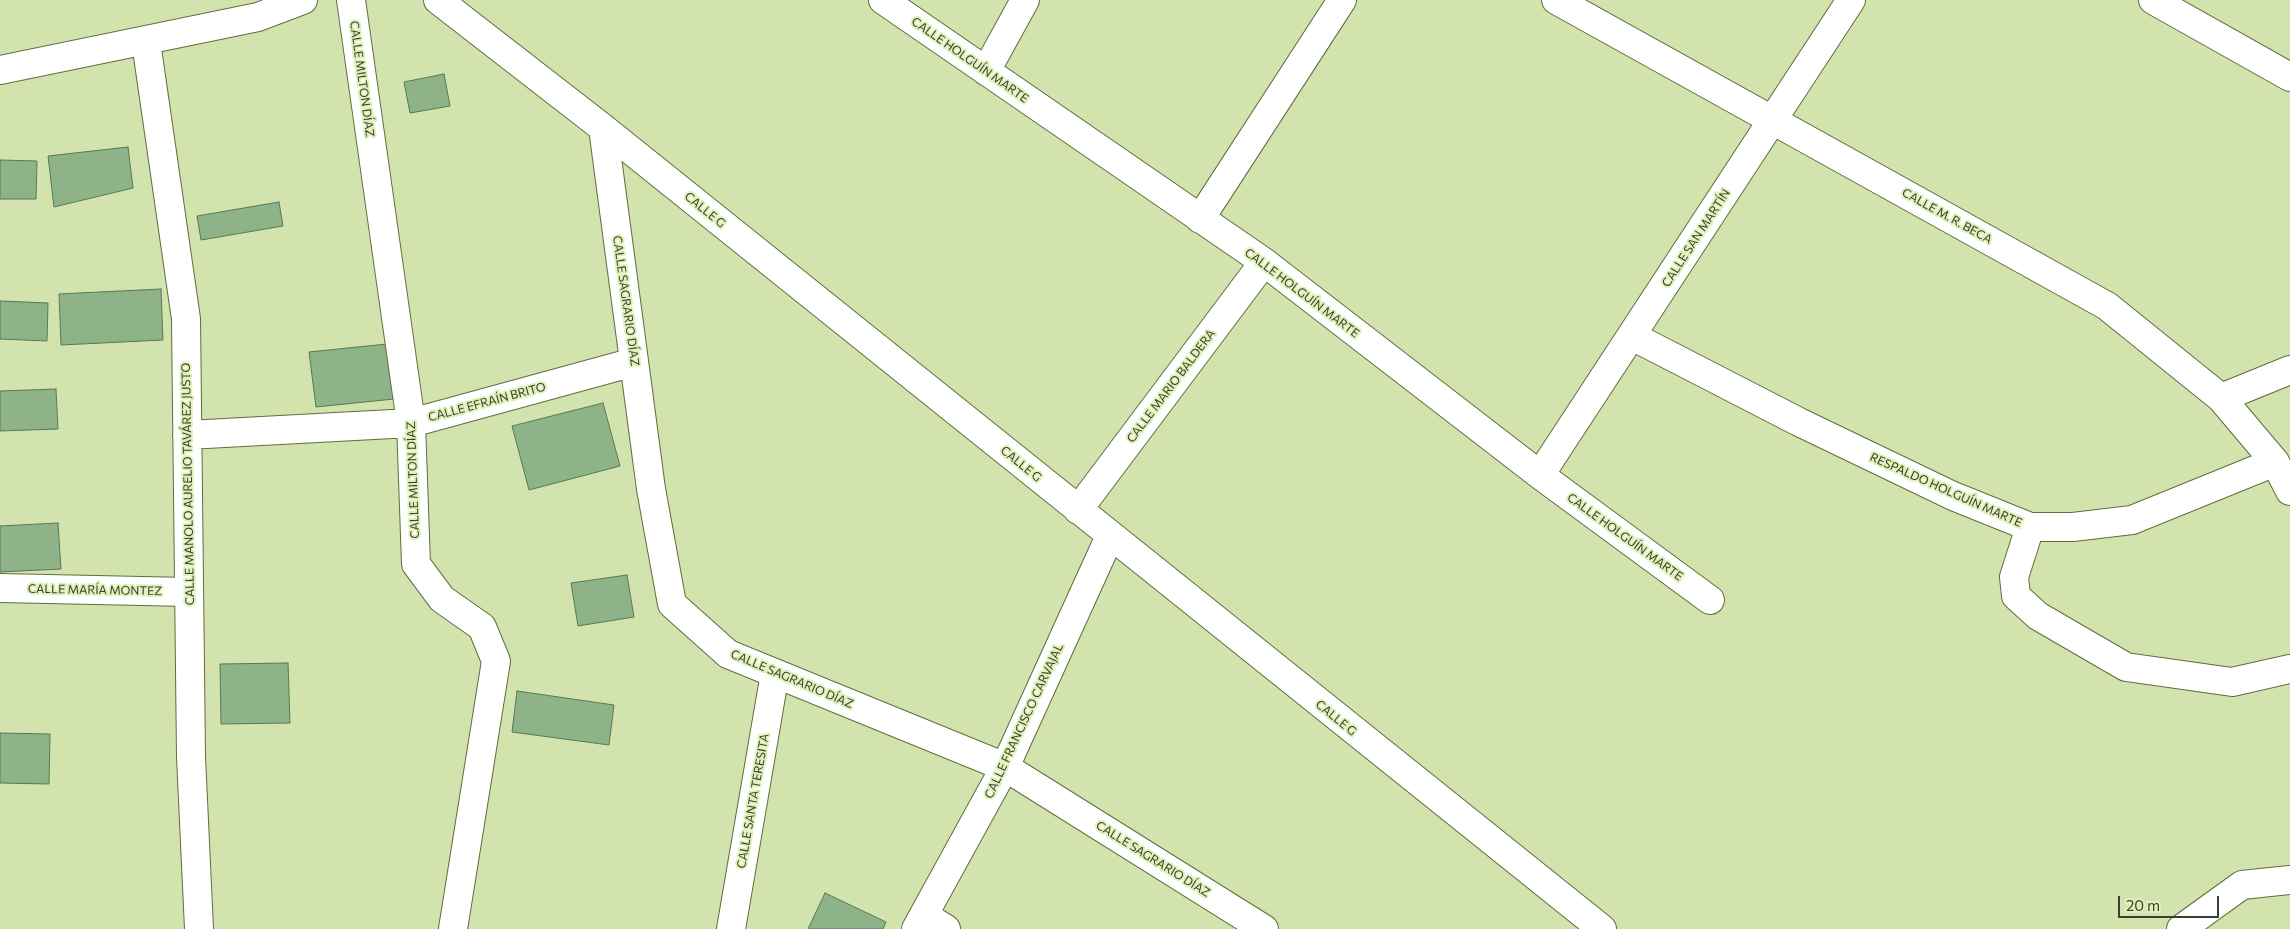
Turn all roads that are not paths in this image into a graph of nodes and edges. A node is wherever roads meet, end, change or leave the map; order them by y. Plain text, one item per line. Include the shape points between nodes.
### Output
1 (303, 0) edge
2 (351, 0) edge
3 (438, 0) edge
4 (883, 0) edge
5 (1025, 0) edge
6 (1342, 0) edge
7 (1556, 0) edge
8 (1850, 0) edge
9 (2154, 0) edge
10 (146, 42) junction
11 (0, 70) edge
12 (986, 71) junction
13 (2290, 78) edge
14 (1774, 119) junction
15 (603, 128) junction
16 (1200, 218) junction
17 (1264, 262) junction
18 (1632, 336) junction
19 (634, 362) junction
20 (2290, 370) edge
21 (2221, 398) junction
22 (411, 423) junction
23 (187, 435) junction
24 (2275, 462) junction
25 (1540, 475) junction
26 (2290, 491) edge
27 (1078, 510) junction
28 (2030, 527) junction
29 (1110, 536) junction
30 (0, 588) edge
31 (189, 592) junction
32 (1710, 600) dead end
33 (2290, 669) edge
34 (775, 673) junction
35 (1005, 766) junction
36 (2290, 880) edge
37 (929, 924) edge
38 (199, 929) edge
39 (452, 929) edge
40 (731, 929) edge
41 (1264, 929) edge
42 (1602, 929) edge
43 (2181, 929) edge

1 - 10 street via 258,17
2 - 22 street, CALLE MILTON DÍAZ
3 - 15 street, CALLE G
4 - 12 street, CALLE HOLGUÍN MARTE
5 - 12 street
6 - 16 street
7 - 14 street, CALLE M. R. BECA
8 - 14 street, CALLE SAN MARTÍN
9 - 13 street
10 - 11 street
10 - 23 street, CALLE MANOLO AURELIO TAVÁREZ JUSTO via 186,319
12 - 16 street, CALLE HOLGUÍN MARTE
14 - 18 street, CALLE SAN MARTÍN
14 - 21 street, CALLE M. R. BECA via 2107,306
15 - 19 street, CALLE SAGRARIO DÍAZ
15 - 27 street, CALLE G
16 - 17 street, CALLE HOLGUÍN MARTE
17 - 25 street, CALLE HOLGUÍN MARTE
17 - 27 street, CALLE MARIO BALDERA
18 - 25 street, CALLE SAN MARTÍN
18 - 28 street, RESPALDO HOLGUÍN MARTE via 1952,496
19 - 22 street, CALLE EFRAÍN BRITO
19 - 34 street, CALLE SAGRARIO DÍAZ via 651,489 672,604 728,654
20 - 21 street
21 - 24 street, CALLE M. R. BECA
22 - 23 street, CALLE EFRAÍN BRITO
22 - 39 street, CALLE MILTON DÍAZ via 416,564 442,599 482,627 496,661
23 - 31 street, CALLE MANOLO AURELIO TAVÁREZ JUSTO
24 - 26 street, CALLE M. R. BECA
24 - 28 street, RESPALDO HOLGUÍN MARTE via 2132,520 2073,527
25 - 32 street, CALLE HOLGUÍN MARTE
27 - 29 street, CALLE G
28 - 33 street via 2014,577 2016,596 2038,616 2126,667 2232,682
29 - 35 street, CALLE FRANCISCO CARVAJAL
29 - 42 street, CALLE G
30 - 31 street, CALLE MARÍA MONTEZ
31 - 38 street, CALLE MANOLO AURELIO TAVÁREZ JUSTO via 191,757
34 - 35 street, CALLE SAGRARIO DÍAZ
34 - 40 street, CALLE SANTA TERESITA
35 - 37 street, CALLE FRANCISCO CARVAJAL
35 - 41 street, CALLE SAGRARIO DÍAZ
36 - 43 street via 2242,886

